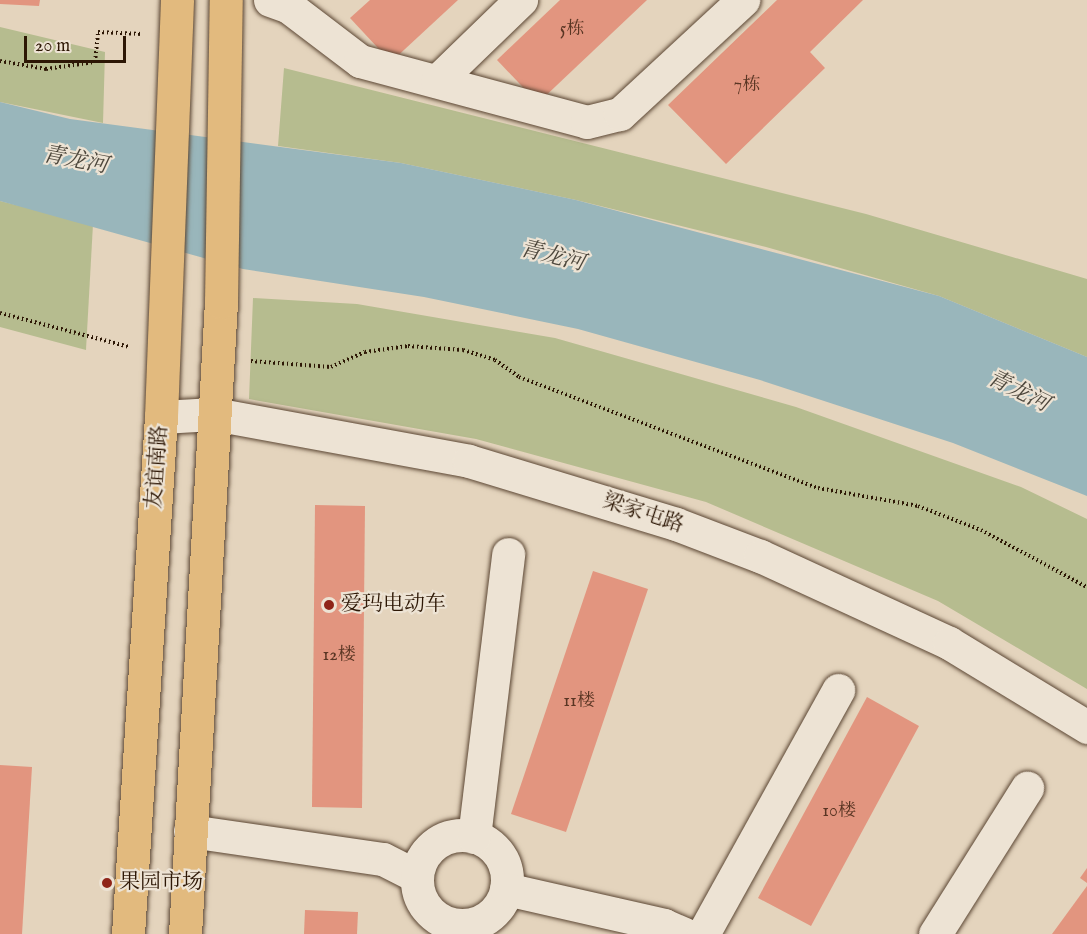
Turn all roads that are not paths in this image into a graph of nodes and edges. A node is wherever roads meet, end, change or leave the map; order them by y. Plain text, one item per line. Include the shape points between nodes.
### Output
1 (177, 0) edge
2 (226, 0) edge
3 (270, 0) edge
4 (318, 0) edge
5 (521, 0) edge
6 (743, 0) edge
7 (320, 33) junction
8 (437, 81) junction
9 (214, 414) junction
10 (161, 417) junction
11 (508, 554) dead end
12 (838, 690) dead end
13 (1087, 728) edge
14 (1027, 788) dead end
15 (190, 831) junction
16 (474, 837) junction
17 (417, 876) junction
18 (506, 889) junction
19 (463, 930) edge
20 (128, 934) edge
21 (185, 934) edge
22 (684, 934) edge
23 (703, 934) edge
24 (935, 934) edge

1 - 10 main road, 友谊南路
2 - 9 main road via 221,302
3 - 7 street via 289,7
4 - 7 street via 314,5
5 - 8 street
6 - 8 street via 620,114 587,122
7 - 8 street via 360,61
9 - 10 street, 梁家屯路
9 - 13 street, 梁家屯路 via 470,461 676,524 760,556 949,643
9 - 15 main road
10 - 20 main road, 友谊南路
11 - 16 street
12 - 23 street
14 - 24 street
15 - 17 street via 382,860
15 - 21 main road
16 - 17 street via 456,835 442,840 430,849
16 - 18 street via 495,849 503,861
17 - 19 street via 419,892 436,916
18 - 19 street via 491,914
18 - 22 street via 664,925

